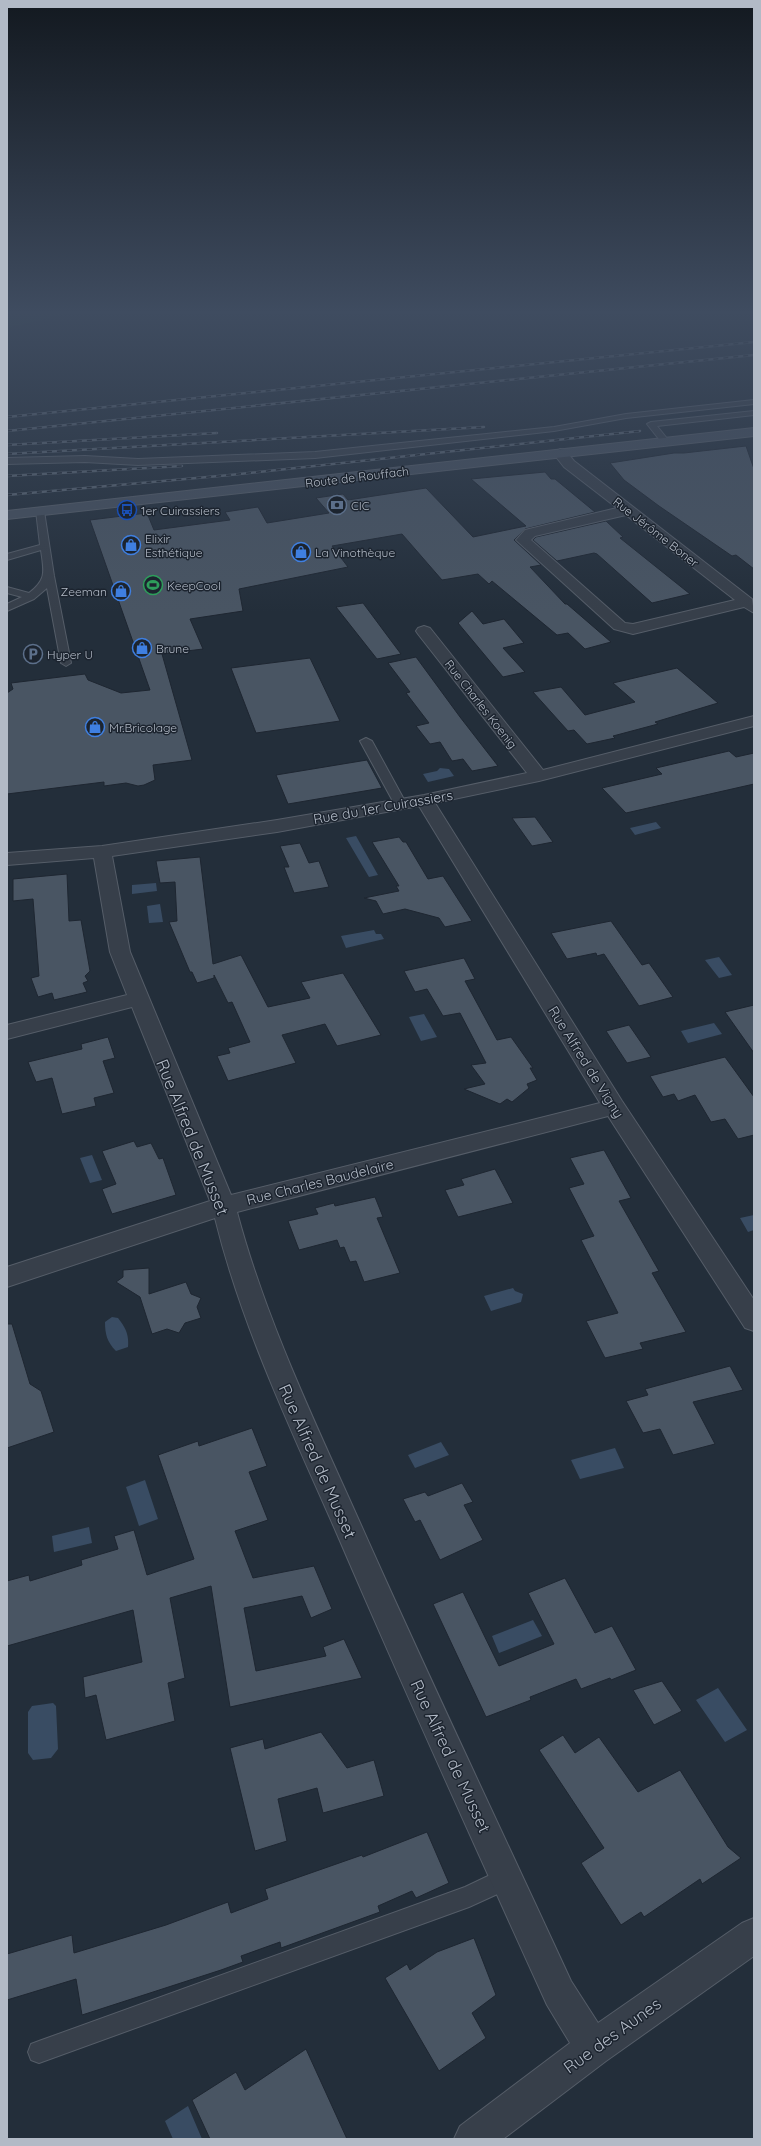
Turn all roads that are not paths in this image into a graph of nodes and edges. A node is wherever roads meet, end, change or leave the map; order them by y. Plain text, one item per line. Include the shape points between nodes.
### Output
1 (675, 411) edge
2 (754, 414) edge
3 (754, 432) edge
4 (665, 441) junction
5 (560, 453) junction
6 (7, 461) edge
7 (629, 510) junction
8 (40, 511) junction
9 (7, 514) edge
10 (45, 547) junction
11 (7, 557) edge
12 (49, 576) junction
13 (7, 590) edge
14 (31, 597) junction
15 (750, 605) edge
16 (7, 608) edge
17 (424, 631) dead end
18 (66, 663) dead end
19 (754, 722) edge
20 (366, 741) dead end
21 (539, 776) junction
22 (424, 800) junction
23 (401, 805) junction
24 (102, 852) junction
25 (7, 859) edge
26 (138, 999) junction
27 (7, 1032) edge
28 (614, 1107) junction
29 (224, 1206) junction
30 (7, 1276) edge
31 (754, 1321) edge
32 (507, 1878) junction
33 (754, 1935) edge
34 (593, 2048) junction
35 (39, 2052) dead end
36 (473, 2139) edge

1 - 6 lane via 554,429 315,455 138,462 85,459
2 - 4 lane via 651,424
3 - 4 main road, Route de Rouffach
4 - 5 main road, Route de Rouffach
5 - 7 street, Rue Jérôme Boner via 569,464
5 - 8 main road, Route de Rouffach
7 - 15 street, Rue Jérôme Boner
7 - 15 street via 530,533 523,540 620,626 633,630
8 - 9 main road, Route de Rouffach
8 - 10 lane
10 - 11 lane
10 - 12 lane
12 - 14 lane via 42,588
12 - 18 lane
13 - 14 lane
14 - 16 lane
17 - 21 street, Rue Charles Koenig
19 - 21 street, Rue du 1er Cuirassiers
20 - 23 lane
21 - 22 street, Rue du 1er Cuirassiers
22 - 23 street, Rue du 1er Cuirassiers
22 - 28 street, Rue Alfred de Vigny
23 - 24 street, Rue du 1er Cuirassiers
24 - 25 street, Rue du 1er Cuirassiers
24 - 26 street, Rue Alfred de Musset via 120,952
26 - 27 street
26 - 29 street, Rue Alfred de Musset
28 - 29 street, Rue Charles Baudelaire
28 - 31 street, Rue Alfred de Vigny
29 - 30 street, Rue Charles Baudelaire
29 - 32 street, Rue Alfred de Musset via 233,1249 280,1374
32 - 34 street, Rue Alfred de Musset via 559,1993
32 - 35 lane via 469,1896
33 - 34 street, Rue des Aunes
34 - 36 street, Rue des Aunes

